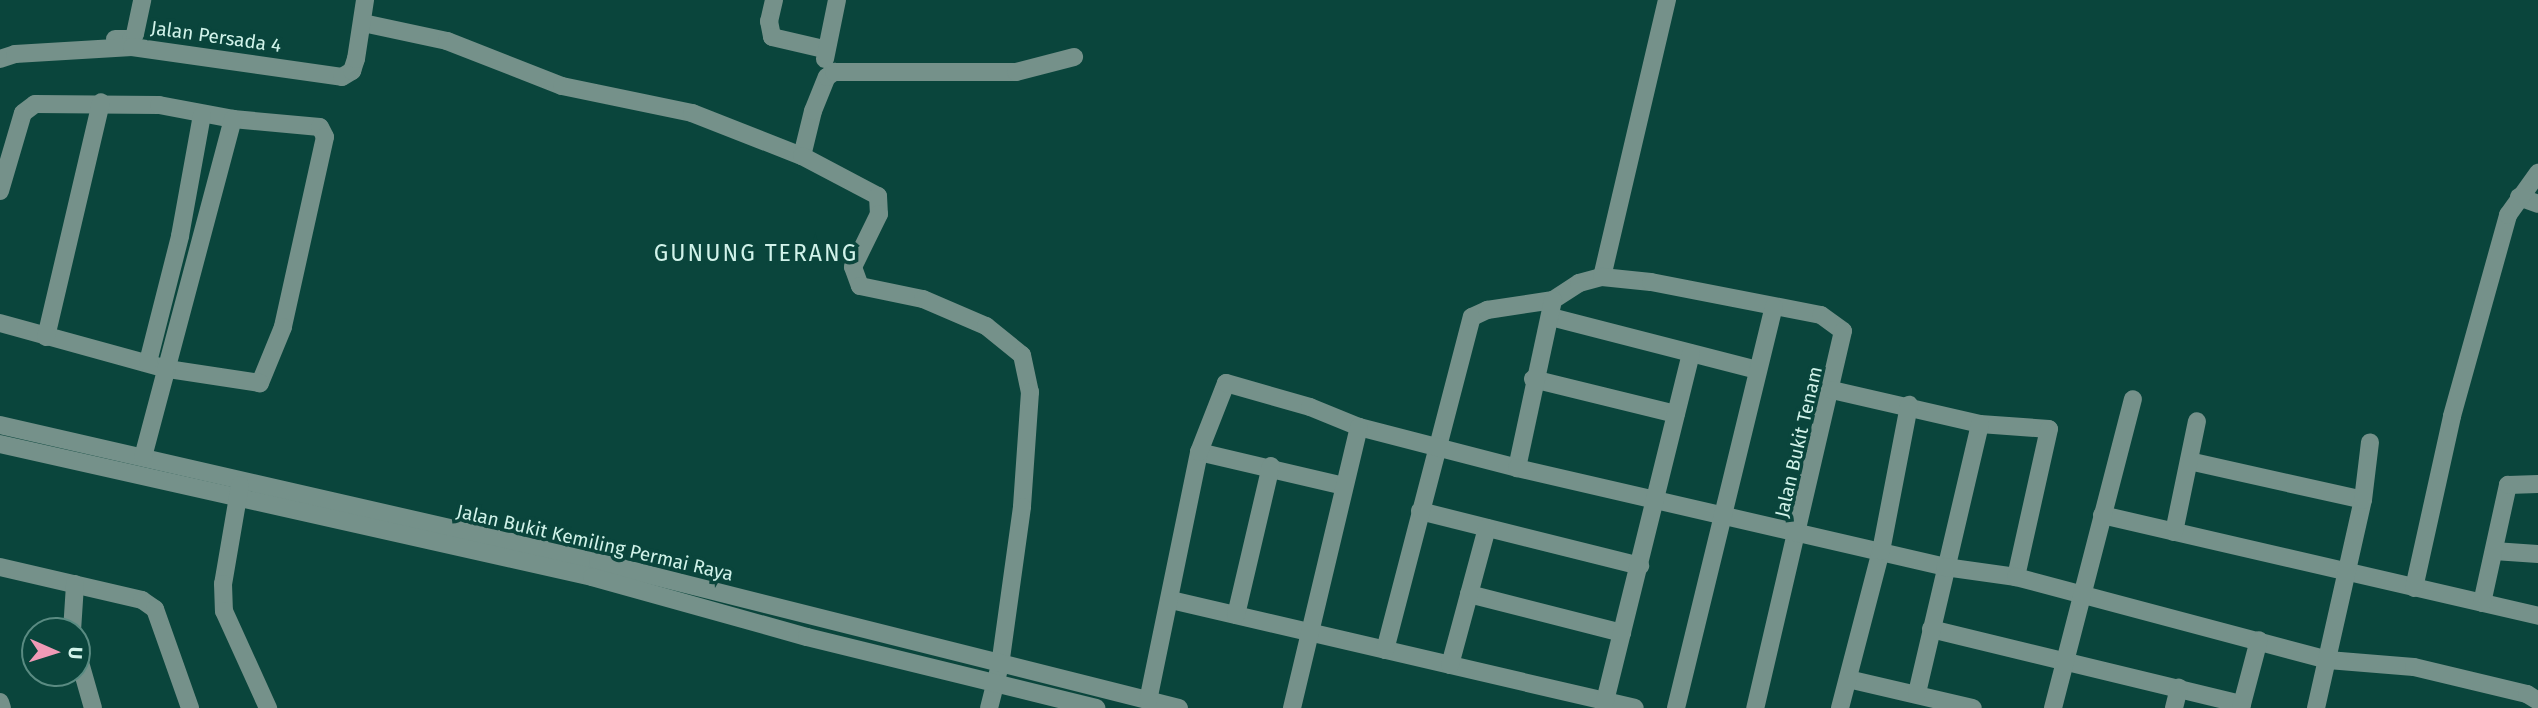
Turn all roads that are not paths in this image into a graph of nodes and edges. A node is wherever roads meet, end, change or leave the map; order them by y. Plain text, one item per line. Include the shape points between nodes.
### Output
1 (142, 0) edge
2 (365, 0) edge
3 (774, 0) edge
4 (837, 0) edge
5 (1667, 0) edge
6 (363, 23) junction
7 (0, 45) edge
8 (824, 49) junction
9 (1074, 57) dead end
10 (0, 59) edge
11 (827, 77) junction
12 (101, 102) junction
13 (202, 115) junction
14 (233, 119) junction
15 (802, 156) junction
16 (2538, 173) edge
17 (0, 191) edge
18 (2519, 197) junction
19 (2538, 204) edge
20 (180, 236) junction
21 (203, 241) junction
22 (1602, 277) junction
23 (1774, 307) junction
24 (1552, 309) junction
25 (0, 323) edge
26 (46, 337) junction
27 (1691, 353) junction
28 (148, 362) junction
29 (167, 369) junction
30 (1757, 370) junction
31 (1533, 379) junction
32 (1832, 390) junction
33 (2133, 399) dead end
34 (1909, 405) junction
35 (1676, 414) junction
36 (2197, 421) dead end
37 (1980, 424) junction
38 (0, 425) edge
39 (1359, 427) junction
40 (2370, 442) dead end
41 (0, 444) edge
42 (1438, 449) junction
43 (1199, 452) junction
44 (142, 457) junction
45 (2189, 461) junction
46 (1271, 466) junction
47 (1517, 468) junction
48 (241, 478) junction
49 (2538, 484) edge
50 (1345, 486) junction
51 (238, 497) junction
52 (2363, 500) junction
53 (1656, 501) junction
54 (1420, 511) junction
55 (2102, 515) junction
56 (1722, 517) junction
57 (1487, 528) junction
58 (2174, 532) junction
59 (1800, 534) junction
60 (1881, 551) junction
61 (2494, 551) junction
62 (2538, 554) edge
63 (1640, 566) junction
64 (0, 567) edge
65 (1945, 567) junction
66 (2348, 572) junction
67 (2016, 577) junction
68 (75, 584) junction
69 (2414, 588) junction
70 (1469, 594) junction
71 (2081, 596) junction
72 (1171, 600) junction
73 (2482, 603) junction
74 (1236, 615) junction
75 (2538, 616) edge
76 (73, 617) edge
77 (1931, 629) junction
78 (1311, 633) junction
79 (1622, 633) junction
80 (2259, 640) junction
81 (1385, 650) junction
82 (2065, 659) junction
83 (2328, 660) junction
84 (1000, 665) junction
85 (1450, 665) junction
86 (1847, 679) junction
87 (995, 685) junction
88 (87, 687) edge
89 (2179, 688) junction
90 (1917, 693) junction
91 (1148, 701) junction
92 (1605, 701) junction
93 (2538, 701) edge
94 (0, 702) edge
95 (2242, 706) edge
96 (2, 708) edge
97 (93, 708) edge
98 (190, 708) edge
99 (268, 708) edge
100 (989, 708) edge
101 (1096, 708) edge
102 (1179, 708) edge
103 (1292, 708) edge
104 (1635, 708) edge
105 (1676, 708) edge
106 (1755, 708) edge
107 (1840, 708) edge
108 (1973, 708) edge
109 (2053, 708) edge
110 (2174, 708) edge
111 (2316, 708) edge

1 - 7 street via 131,39
2 - 6 street, Jalan Persada 4
3 - 8 street via 769,21 772,37
4 - 8 street
5 - 22 street
6 - 10 street, Jalan Persada 4 via 352,71 342,77 258,61 131,47 15,54
6 - 15 street via 447,41 562,86 692,113
8 - 11 street
9 - 11 street via 1016,72 841,71
11 - 15 street
12 - 13 street via 159,105
12 - 17 street via 44,102 27,107
12 - 26 street
13 - 14 street
13 - 20 street
14 - 21 street
14 - 29 street via 320,127 325,137 283,327 260,383
15 - 84 street via 878,196 878,214 853,267 860,286 923,299 986,326 1021,355 1030,392 1022,507
16 - 18 street
18 - 19 street
18 - 69 street via 2508,215 2452,416
20 - 21 street
20 - 28 street
21 - 29 street
22 - 23 street, Jalan Bukit Tenam
22 - 24 street via 1562,291
23 - 30 street
23 - 32 street, Jalan Bukit Tenam via 1821,315 1840,325 1844,341
24 - 27 street
24 - 31 street
24 - 42 street via 1494,308 1472,317
25 - 26 street
26 - 28 street
27 - 30 street
27 - 35 street
28 - 29 street
29 - 44 street
30 - 56 street
31 - 35 street
31 - 47 street
32 - 34 street
32 - 59 street, Jalan Bukit Tenam
33 - 55 street
34 - 37 street
34 - 60 street
35 - 53 street
36 - 45 street
37 - 65 street
37 - 67 street via 2049,429
38 - 44 street, Jalan Bukit Kemiling Permai Raya
39 - 42 street
39 - 43 street via 1310,407 1226,383
39 - 50 street
40 - 52 street
41 - 51 street, Jalan Bukit Kemiling Permai Raya
42 - 47 street
42 - 54 street
43 - 46 street
43 - 72 street
44 - 48 street, Jalan Bukit Kemiling Permai Raya
45 - 52 street
45 - 58 street
46 - 50 street
46 - 74 street
47 - 53 street
48 - 51 street
48 - 84 street, Jalan Bukit Kemiling Permai Raya via 597,562
49 - 61 street via 2508,485
50 - 78 street
51 - 87 street, Jalan Bukit Kemiling Permai Raya via 592,577
51 - 99 street via 223,584 224,611
52 - 66 street
53 - 56 street
53 - 63 street
54 - 57 street
54 - 81 street
55 - 58 street
55 - 71 street
56 - 59 street
56 - 105 street
57 - 63 street
57 - 70 street
58 - 66 street
59 - 60 street
59 - 106 street, Jalan Bukit Tenam
60 - 65 street
60 - 86 street
61 - 62 street
61 - 73 street
63 - 79 street
64 - 68 street
65 - 67 street
65 - 77 street
66 - 69 street
66 - 83 street
67 - 71 street
68 - 76 street
68 - 98 street via 142,600 155,609
69 - 73 street
70 - 79 street
70 - 85 street
71 - 80 street
71 - 82 street
72 - 74 street
72 - 91 street
73 - 75 street
74 - 78 street
77 - 82 street
77 - 90 street
78 - 81 street
78 - 103 street
79 - 92 street
80 - 83 street
80 - 95 street
81 - 85 street
82 - 89 street
82 - 109 street
83 - 93 street via 2414,667 2528,694
83 - 111 street
84 - 87 street
84 - 91 street, Jalan Bukit Kemiling Permai Raya
85 - 92 street
86 - 90 street
86 - 107 street
87 - 100 street
87 - 101 street, Jalan Bukit Kemiling Permai Raya
88 - 97 street
89 - 95 street
89 - 110 street
90 - 108 street
91 - 102 street, Jalan Bukit Kemiling Permai Raya
92 - 104 street
94 - 96 street

